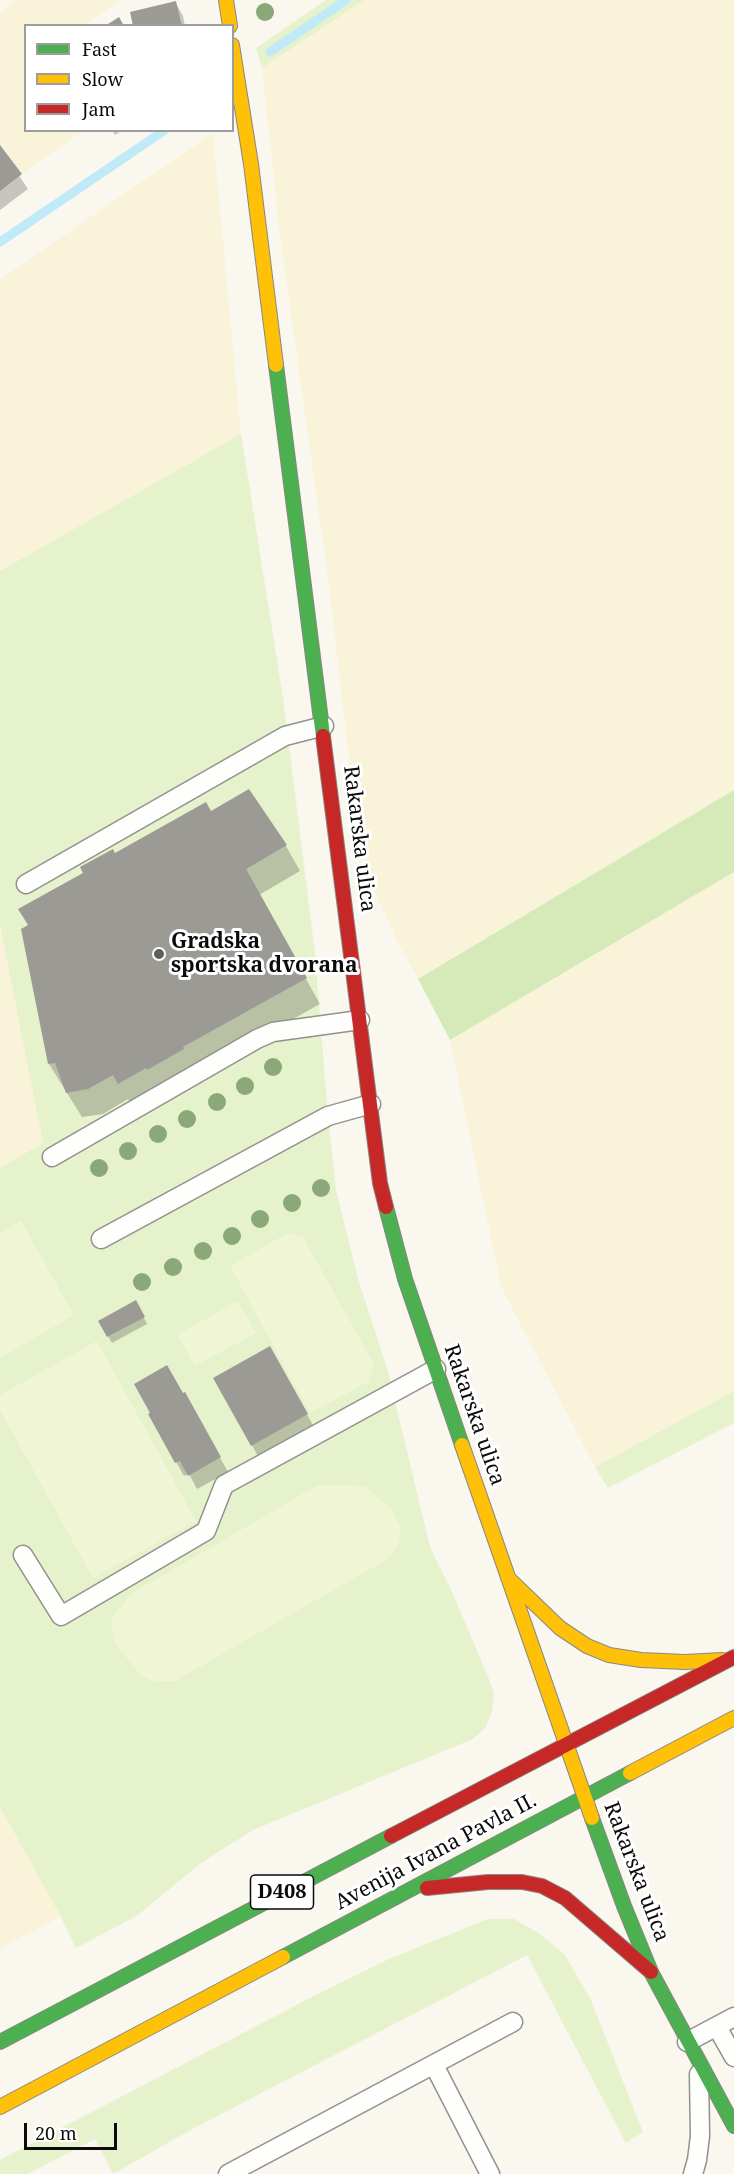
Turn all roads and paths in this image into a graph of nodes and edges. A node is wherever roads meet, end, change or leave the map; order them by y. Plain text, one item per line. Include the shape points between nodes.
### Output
1 (226, 0) edge
2 (230, 24) edge
3 (234, 58) edge
4 (324, 726) junction
5 (26, 884) dead end
6 (360, 1020) junction
7 (371, 1104) junction
8 (52, 1156) dead end
9 (101, 1239) dead end
10 (436, 1369) junction
11 (23, 1555) dead end
12 (508, 1578) junction
13 (732, 1658) edge
14 (734, 1718) edge
15 (566, 1745) junction
16 (585, 1797) junction
17 (404, 1892) junction
18 (651, 1972) junction
19 (734, 2017) edge
20 (513, 2022) dead end
21 (717, 2027) junction
22 (0, 2042) edge
23 (687, 2042) junction
24 (734, 2057) edge
25 (698, 2063) junction
26 (434, 2065) junction
27 (0, 2107) edge
28 (734, 2126) edge
29 (228, 2174) edge
30 (490, 2174) edge
31 (693, 2174) edge

1 - 2 main road
3 - 4 main road, Rakarska ulica
4 - 5 lane via 285,736
4 - 6 main road, Rakarska ulica
6 - 7 main road, Rakarska ulica
6 - 8 lane via 273,1032 256,1039
7 - 9 lane via 328,1116
7 - 10 main road, Rakarska ulica via 380,1183 405,1280
10 - 11 lane via 224,1485 206,1531 61,1616
10 - 12 main road, Rakarska ulica
12 - 13 main road via 560,1628 609,1655 685,1662
12 - 15 main road, Rakarska ulica
13 - 15 main road, Avenija Ivana Pavla II. / D408
14 - 16 main road, Avenija Ivana Pavla II. / D408
15 - 16 main road, Rakarska ulica
15 - 22 main road, Avenija Ivana Pavla II. / D408
16 - 17 main road, Avenija Ivana Pavla II. / D408
16 - 18 main road, Rakarska ulica
17 - 18 main road via 488,1882 542,1886 565,1898
17 - 27 main road, Avenija Ivana Pavla II. / D408
18 - 23 main road, Rakarska ulica
19 - 21 lane
20 - 26 lane
21 - 23 lane
21 - 24 lane
23 - 25 main road, Rakarska ulica
25 - 28 main road, Rakarska ulica
25 - 31 lane via 700,2136
26 - 29 lane
26 - 30 lane

